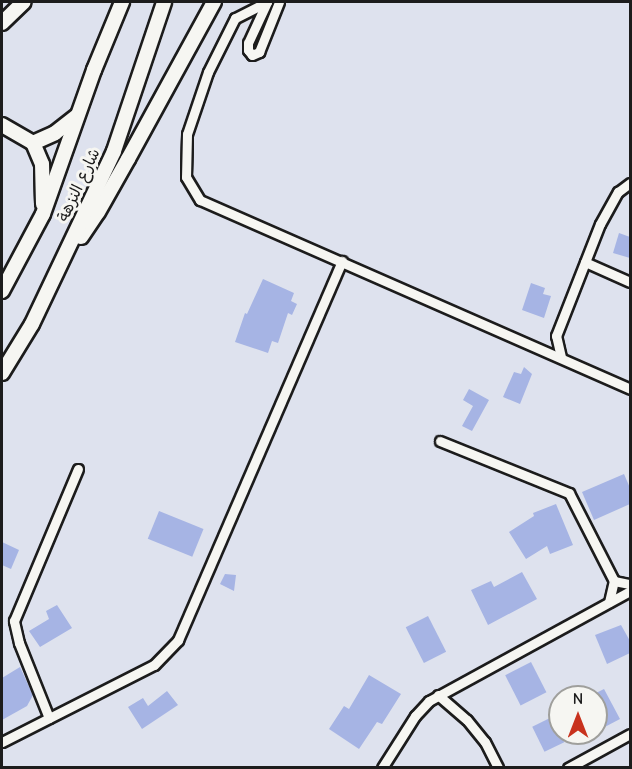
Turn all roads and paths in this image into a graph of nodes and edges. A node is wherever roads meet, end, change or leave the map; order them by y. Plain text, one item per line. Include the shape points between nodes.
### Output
1 (24, 2) edge
2 (122, 2) edge
3 (164, 2) edge
4 (214, 2) edge
5 (267, 2) edge
6 (279, 2) edge
7 (2, 23) edge
8 (79, 114) junction
9 (2, 125) edge
10 (33, 143) junction
11 (630, 183) edge
12 (44, 214) junction
13 (342, 261) junction
14 (585, 262) junction
15 (60, 265) junction
16 (630, 282) edge
17 (2, 291) edge
18 (555, 336) junction
19 (536, 346) junction
20 (561, 357) junction
21 (2, 373) edge
22 (630, 389) edge
23 (440, 441) dead end
24 (78, 469) dead end
25 (614, 580) junction
26 (630, 584) edge
27 (630, 591) edge
28 (609, 602) junction
29 (438, 695) junction
30 (49, 718) junction
31 (630, 734) edge
32 (2, 741) edge
33 (382, 768) edge
34 (498, 768) edge
35 (568, 768) edge

1 - 7 main road
2 - 8 main road, شارع النزهة
3 - 15 main road, شارع النزهة via 114,151
4 - 15 main road via 98,212
5 - 6 street via 248,43 252,55 259,52
5 - 13 street via 235,18 208,72 187,134 186,177 200,200
8 - 10 main road via 55,134
8 - 12 main road, شارع النزهة
9 - 10 main road
10 - 12 main road via 42,164
11 - 14 street via 622,187 610,204
12 - 17 main road, شارع النزهة
13 - 19 street
13 - 30 street via 178,640 154,665
14 - 16 street
14 - 18 street
15 - 21 main road, شارع النزهة via 32,324
18 - 19 street
18 - 20 street
19 - 20 street
20 - 22 street
23 - 25 street via 569,493
24 - 30 street via 14,621
25 - 26 street
25 - 28 street
27 - 28 street
28 - 29 street
29 - 33 street via 415,717
29 - 34 street via 479,735
30 - 32 street
31 - 35 street

